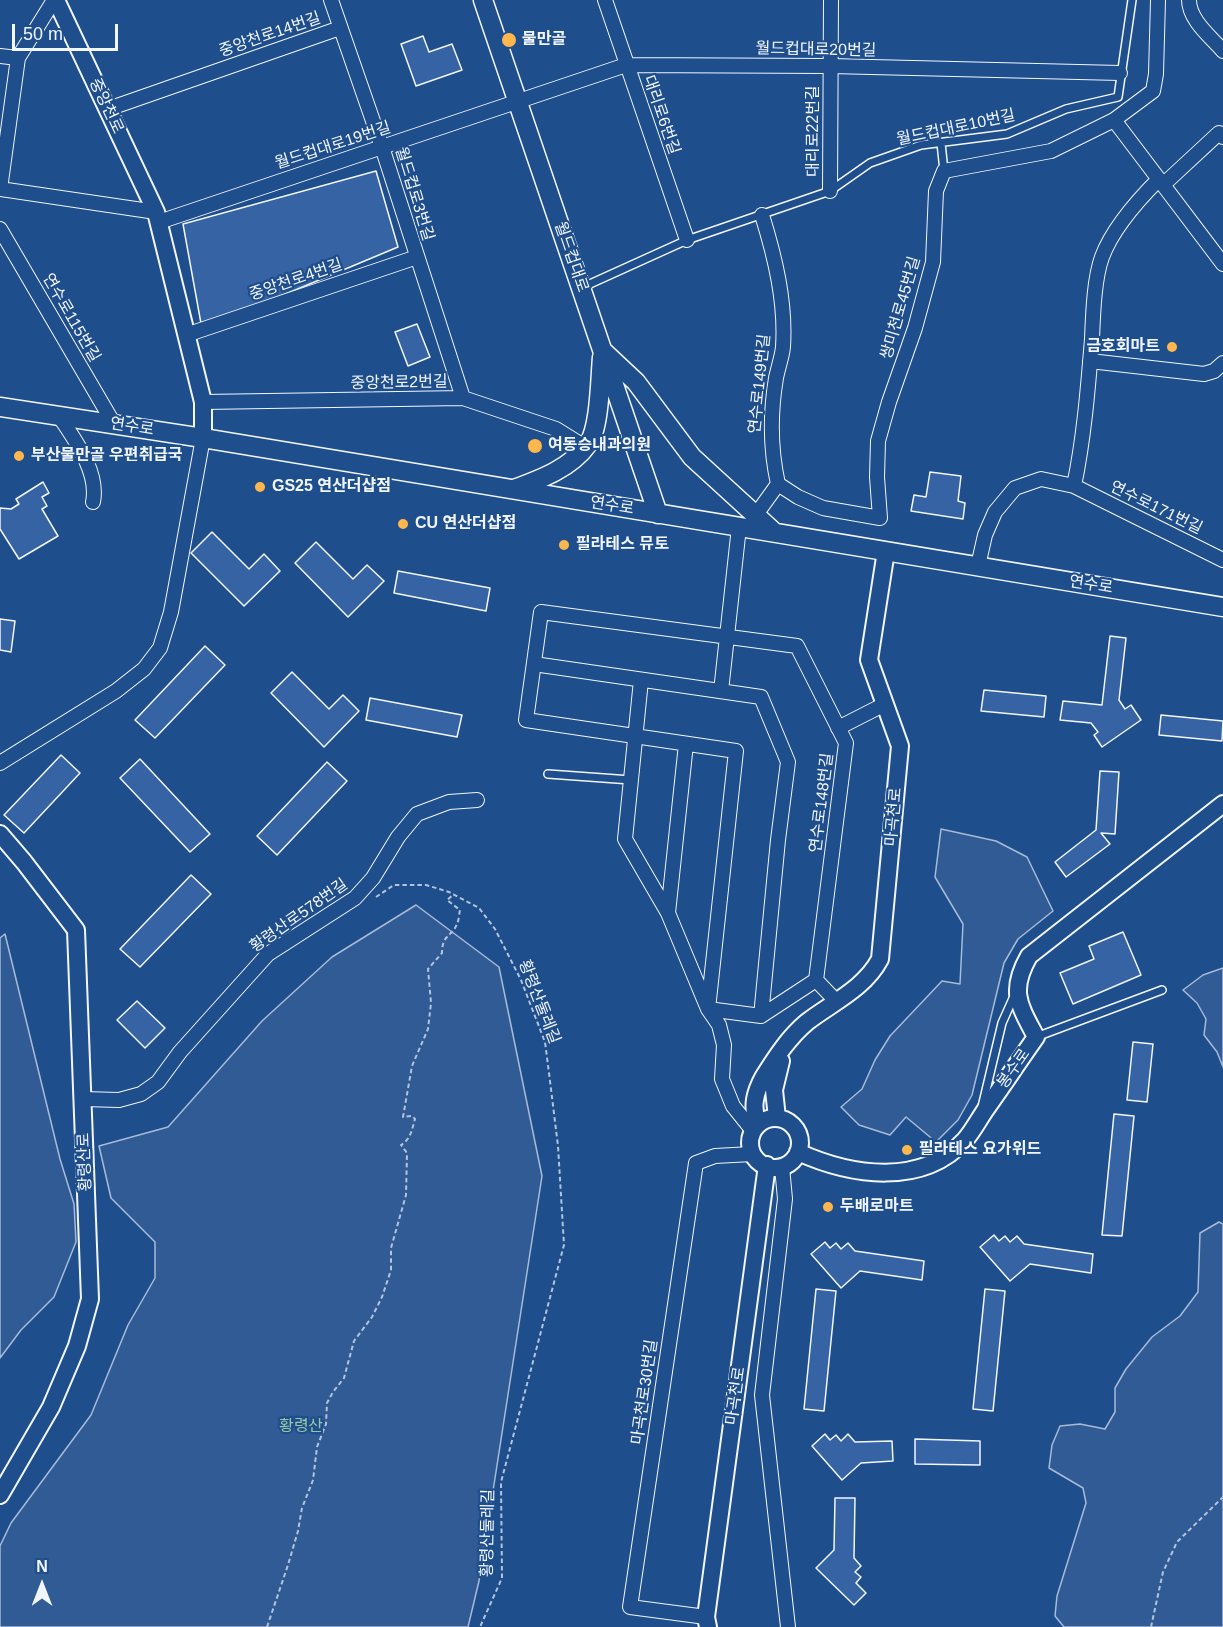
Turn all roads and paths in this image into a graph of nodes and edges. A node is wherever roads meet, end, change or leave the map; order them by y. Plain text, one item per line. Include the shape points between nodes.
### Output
1 (55, 0) edge
2 (331, 0) edge
3 (483, 0) edge
4 (605, 0) edge
5 (831, 0) edge
6 (1131, 0) edge
7 (1158, 0) edge
8 (1189, 0) edge
9 (340, 28) junction
10 (1223, 51) edge
11 (0, 56) edge
12 (18, 58) junction
13 (626, 65) junction
14 (830, 66) junction
15 (1120, 74) junction
16 (518, 102) junction
17 (108, 109) junction
18 (1114, 120) junction
19 (1222, 133) edge
20 (940, 143) junction
21 (382, 147) junction
22 (944, 171) junction
23 (1162, 182) junction
24 (0, 189) edge
25 (830, 191) junction
26 (762, 215) junction
27 (158, 217) junction
28 (0, 229) edge
29 (687, 240) junction
30 (417, 257) junction
31 (1223, 264) edge
32 (582, 288) junction
33 (186, 335) junction
34 (602, 350) junction
35 (1090, 361) junction
36 (1223, 363) edge
37 (463, 398) junction
38 (203, 402) junction
39 (0, 407) edge
40 (59, 416) junction
41 (114, 424) junction
42 (203, 438) junction
43 (585, 447) junction
44 (778, 484) junction
45 (1074, 486) junction
46 (514, 490) junction
47 (93, 502) dead end
48 (658, 514) junction
49 (755, 516) junction
50 (739, 527) junction
51 (775, 533) junction
52 (886, 551) junction
53 (1223, 560) edge
54 (978, 566) junction
55 (1223, 607) edge
56 (727, 637) junction
57 (534, 664) junction
58 (641, 680) junction
59 (721, 692) junction
60 (885, 704) junction
61 (838, 728) junction
62 (635, 736) junction
63 (686, 744) junction
64 (0, 763) edge
65 (548, 774) dead end
66 (631, 780) junction
67 (477, 800) dead end
68 (1223, 804) edge
69 (0, 834) edge
70 (454, 894) junction
71 (376, 897) dead end
72 (668, 913) junction
73 (816, 980) junction
74 (1162, 990) dead end
75 (1017, 992) junction
76 (836, 1001) junction
77 (708, 1009) junction
78 (761, 1016) junction
79 (1036, 1037) junction
80 (785, 1046) junction
81 (83, 1099) junction
82 (777, 1118) junction
83 (979, 1119) junction
84 (755, 1128) junction
85 (798, 1152) junction
86 (752, 1154) junction
87 (774, 1166) junction
88 (0, 1495) edge
89 (1223, 1497) edge
90 (707, 1622) edge
91 (267, 1627) edge
92 (480, 1627) edge
93 (788, 1627) edge
94 (1151, 1627) edge

1 - 12 street
1 - 17 street, 중앙천로
2 - 9 street, 월드컵로3번길
3 - 16 main road, 월드컵대로
4 - 13 street, 대리로6번길
5 - 14 street, 대리로22번길
6 - 15 lane, 월드컵대로10번길
7 - 18 street via 1153,91
8 - 10 street via 1194,18
9 - 17 street, 중앙천로14번길
9 - 21 street, 월드컵로3번길
11 - 12 street
12 - 24 street
13 - 14 street, 월드컵대로20번길
13 - 16 street, 월드컵대로20번길
13 - 29 street, 대리로6번길
14 - 15 street, 월드컵대로20번길
14 - 25 street, 대리로22번길
15 - 20 lane, 월드컵대로10번길 via 1118,97 1066,109 1007,134
16 - 21 street, 월드컵대로19번길
16 - 32 main road, 월드컵대로
17 - 27 street, 중앙천로
18 - 22 street via 1051,152
18 - 23 street
19 - 23 street
20 - 22 lane
20 - 25 lane, 월드컵대로10번길 via 870,163
21 - 27 street, 월드컵대로19번길
21 - 30 street, 월드컵로3번길
22 - 44 street, 쌍미천로45번길 via 936,191 933,262 878,441 880,518 823,508
23 - 31 street
23 - 35 street via 1145,193 1102,258
24 - 27 street
25 - 26 lane, 월드컵대로10번길
26 - 29 lane, 월드컵대로10번길
26 - 44 street, 연수로149번길 via 776,264 783,317 783,348 771,440
27 - 33 street, 중앙천로
28 - 41 street, 연수로115번길
29 - 32 lane, 월드컵대로10번길
30 - 33 street, 중앙천로4번길
30 - 37 street, 월드컵로3번길
32 - 34 main road, 월드컵대로
33 - 38 street, 중앙천로
34 - 43 main road via 596,420
34 - 48 main road, 월드컵대로
34 - 49 main road via 636,382 692,458
35 - 36 street via 1204,374
35 - 45 street via 1081,456
37 - 38 street, 중앙천로2번길
37 - 43 street, 중앙천로2번길 via 556,429
38 - 42 street, 중앙천로
39 - 40 main road, 연수로
40 - 41 main road, 연수로
40 - 47 street via 91,475
41 - 42 main road, 연수로
42 - 46 main road, 연수로
42 - 64 street via 171,612 160,648 144,669 116,691
43 - 46 main road via 574,460
44 - 49 street
45 - 53 street, 연수로171번길
45 - 54 street, 연수로171번길 via 1041,479 1015,488 995,512
46 - 48 main road, 연수로
48 - 50 main road, 연수로
49 - 51 main road
50 - 51 main road, 연수로
50 - 56 street
51 - 52 main road, 연수로
52 - 54 main road, 연수로
52 - 60 street, 마곡천로 via 868,660
54 - 55 main road, 연수로
56 - 57 street, 연수로148번길 via 541,612
56 - 59 street
56 - 61 street, 연수로148번길 via 797,646
57 - 58 street
57 - 62 street, 연수로148번길 via 526,720
58 - 59 street
58 - 62 street
59 - 78 street via 761,697 788,762
60 - 61 street
60 - 76 street, 마곡천로 via 900,746 880,959 865,981
61 - 73 street, 연수로148번길 via 846,743
62 - 63 street, 연수로148번길
62 - 66 street
63 - 72 street
63 - 77 street, 연수로148번길 via 736,751
65 - 66 lane
66 - 72 street via 625,839
67 - 81 street, 황령산로578번길 via 449,802 417,814 355,898 267,954 158,1082 141,1094 119,1100
68 - 75 street via 1029,956
69 - 81 street, 황령산로 via 76,930
70 - 71 path, 황령산둘레길 via 426,885 394,885
70 - 91 path via 447,900 460,909 457,926 446,936 442,953 428,969 428,1029 408,1084 403,1117 415,1119 412,1131 401,1145 407,1153 406,1195 391,1248 390,1270 372,1317 354,1341 344,1378 327,1403 313,1480
70 - 92 path, 황령산둘레길 via 479,908 495,929 521,980 545,1042 558,1146 564,1245 501,1482 502,1578
72 - 77 street
73 - 76 street
73 - 78 street
74 - 79 lane
75 - 79 street, 봉수로
75 - 83 lane via 1002,1023
76 - 80 street, 마곡천로 via 805,1024
77 - 78 street
77 - 84 street via 719,1025 724,1045 722,1079 733,1106
79 - 83 street, 봉수로
80 - 82 street, 마곡천로 via 774,1090
80 - 84 street, 마곡천로 via 758,1087 754,1100
81 - 88 street, 황령산로 via 90,1299 51,1407
82 - 84 street via 767,1119
82 - 85 street via 796,1130
83 - 85 street, 봉수로 via 965,1140 937,1162 902,1173 854,1171
84 - 86 street, 마곡천로 via 750,1142
85 - 87 street via 792,1161
86 - 87 street via 759,1163
86 - 90 street, 마곡천로30번길 via 715,1156 696,1162 630,1607
87 - 90 street, 마곡천로
87 - 93 street via 785,1199 762,1395
89 - 94 path via 1177,1542 1163,1572

